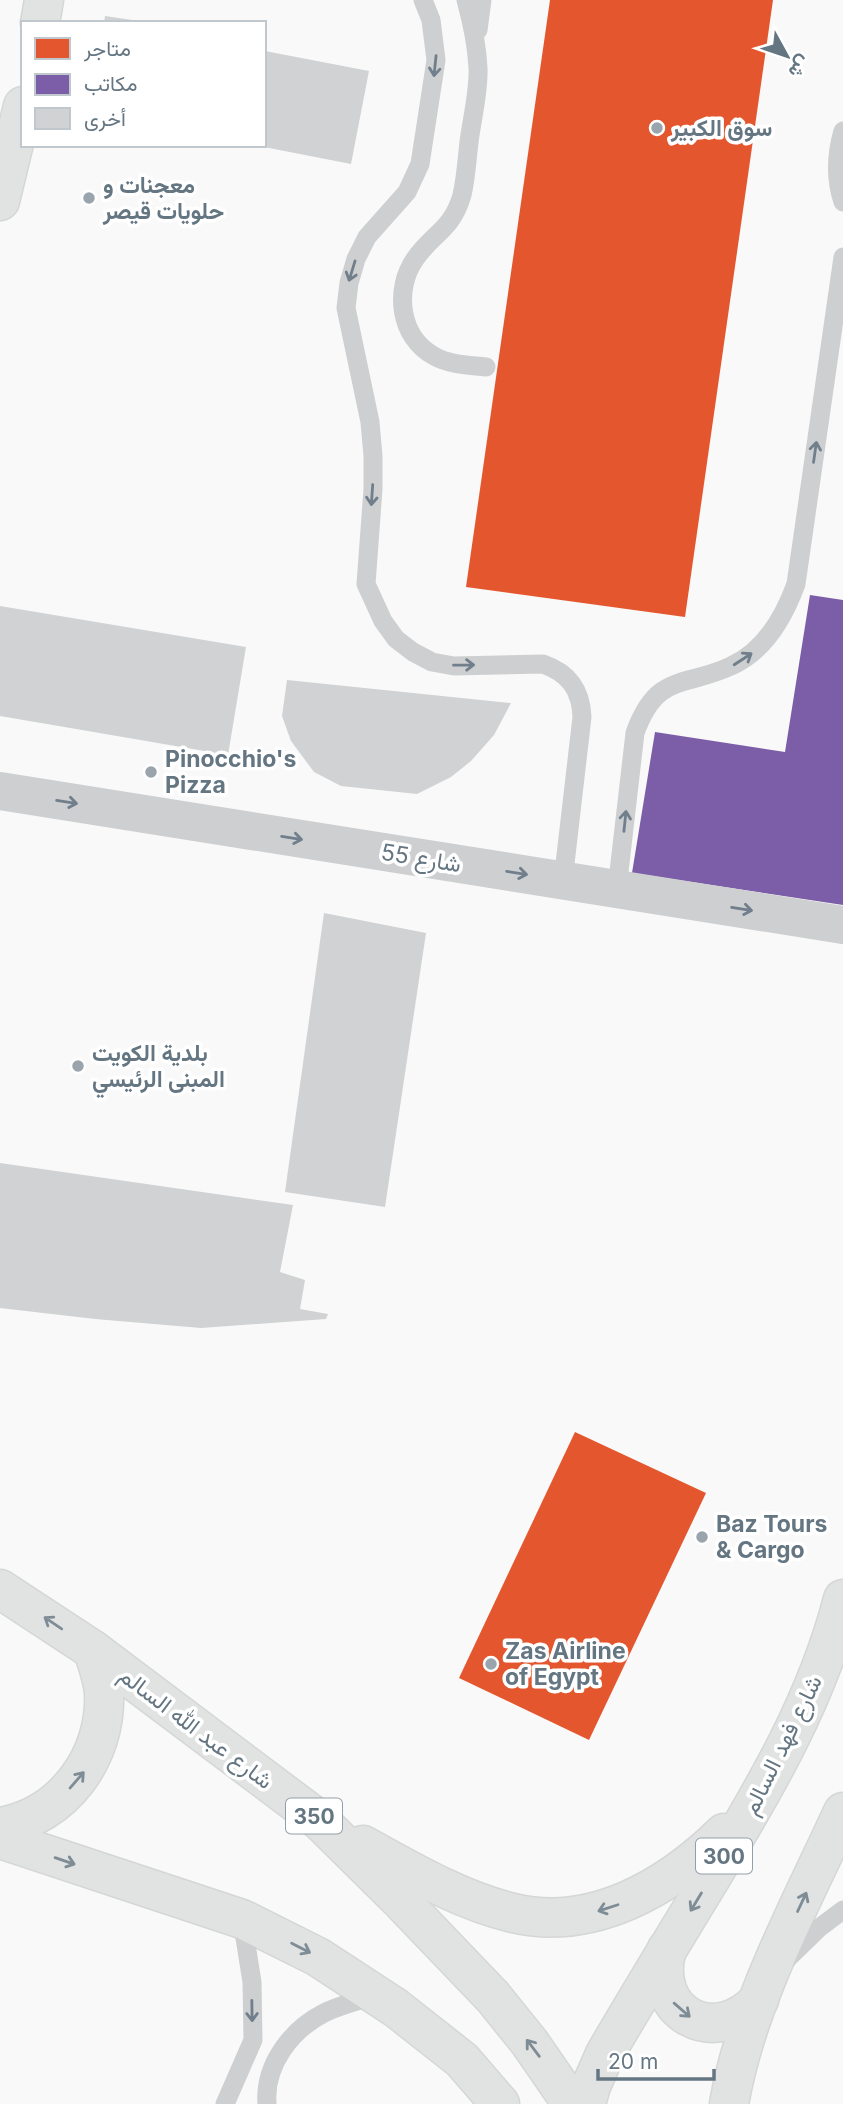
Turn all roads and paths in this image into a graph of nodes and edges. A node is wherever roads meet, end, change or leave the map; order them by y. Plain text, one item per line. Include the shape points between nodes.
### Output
1 (44, 0) edge
2 (423, 0) edge
3 (466, 0) edge
4 (482, 0) edge
5 (40, 21) edge
6 (476, 45) junction
7 (21, 114) edge
8 (843, 131) edge
9 (0, 201) edge
10 (843, 202) edge
11 (843, 257) edge
12 (486, 367) dead end
13 (0, 791) edge
14 (563, 881) junction
15 (617, 889) junction
16 (843, 925) edge
17 (0, 1589) edge
18 (843, 1599) edge
19 (93, 1650) junction
20 (760, 1797) junction
21 (843, 1812) edge
22 (318, 1820) junction
23 (0, 1827) edge
24 (0, 1839) edge
25 (843, 1910) edge
26 (242, 1919) junction
27 (667, 1949) junction
28 (763, 1989) junction
29 (375, 1995) junction
30 (227, 2102) edge
31 (267, 2104) edge
32 (500, 2104) edge
33 (572, 2104) edge
34 (586, 2104) edge
35 (729, 2104) edge

1 - 5 main road
2 -> 14 lane via 431,20 436,60 420,164 407,192 367,237 348,283 346,308 373,456 366,584 396,639 432,662 454,666 543,664 568,677 577,689 582,717
3 - 6 lane
4 - 6 lane
6 - 12 lane via 478,70 462,193 455,214 410,268 402,297 407,323 418,344 454,363
7 - 9 main road
8 - 10 lane via 837,175
15 -> 11 lane via 635,733 641,716 651,701 679,681 731,666 754,652 787,609 796,584
13 -> 14 street, شارع 55
14 - 15 street, شارع 55
15 -> 16 street, شارع 55
19 -> 17 main road, شارع عبد الله السالم / 350
18 - 20 main road, شارع فهد السالم / 300 via 813,1688
19 - 22 main road, شارع عبد الله السالم / 350
23 -> 19 main road via 18,1824 55,1804 84,1772 101,1734 104,1691
20 -> 22 main road via 686,1868 642,1895 579,1916 547,1918 495,1908 430,1882
20 -> 27 main road, شارع فهد السالم / 300
28 -> 21 main road
33 -> 22 main road, شارع عبد الله السالم / 350 via 493,1997
24 -> 26 main road
25 - 28 lane via 819,1928
26 -> 29 main road via 318,1957
26 -> 30 lane via 252,1982 253,2040
27 -> 28 main road via 663,1980 677,2007 689,2017 720,2023 735,2019 748,2011
27 - 34 main road, شارع فهد السالم / 300 via 606,2054
28 - 35 main road
29 - 31 lane via 324,2013 293,2034 273,2064
29 - 32 main road via 462,2060

